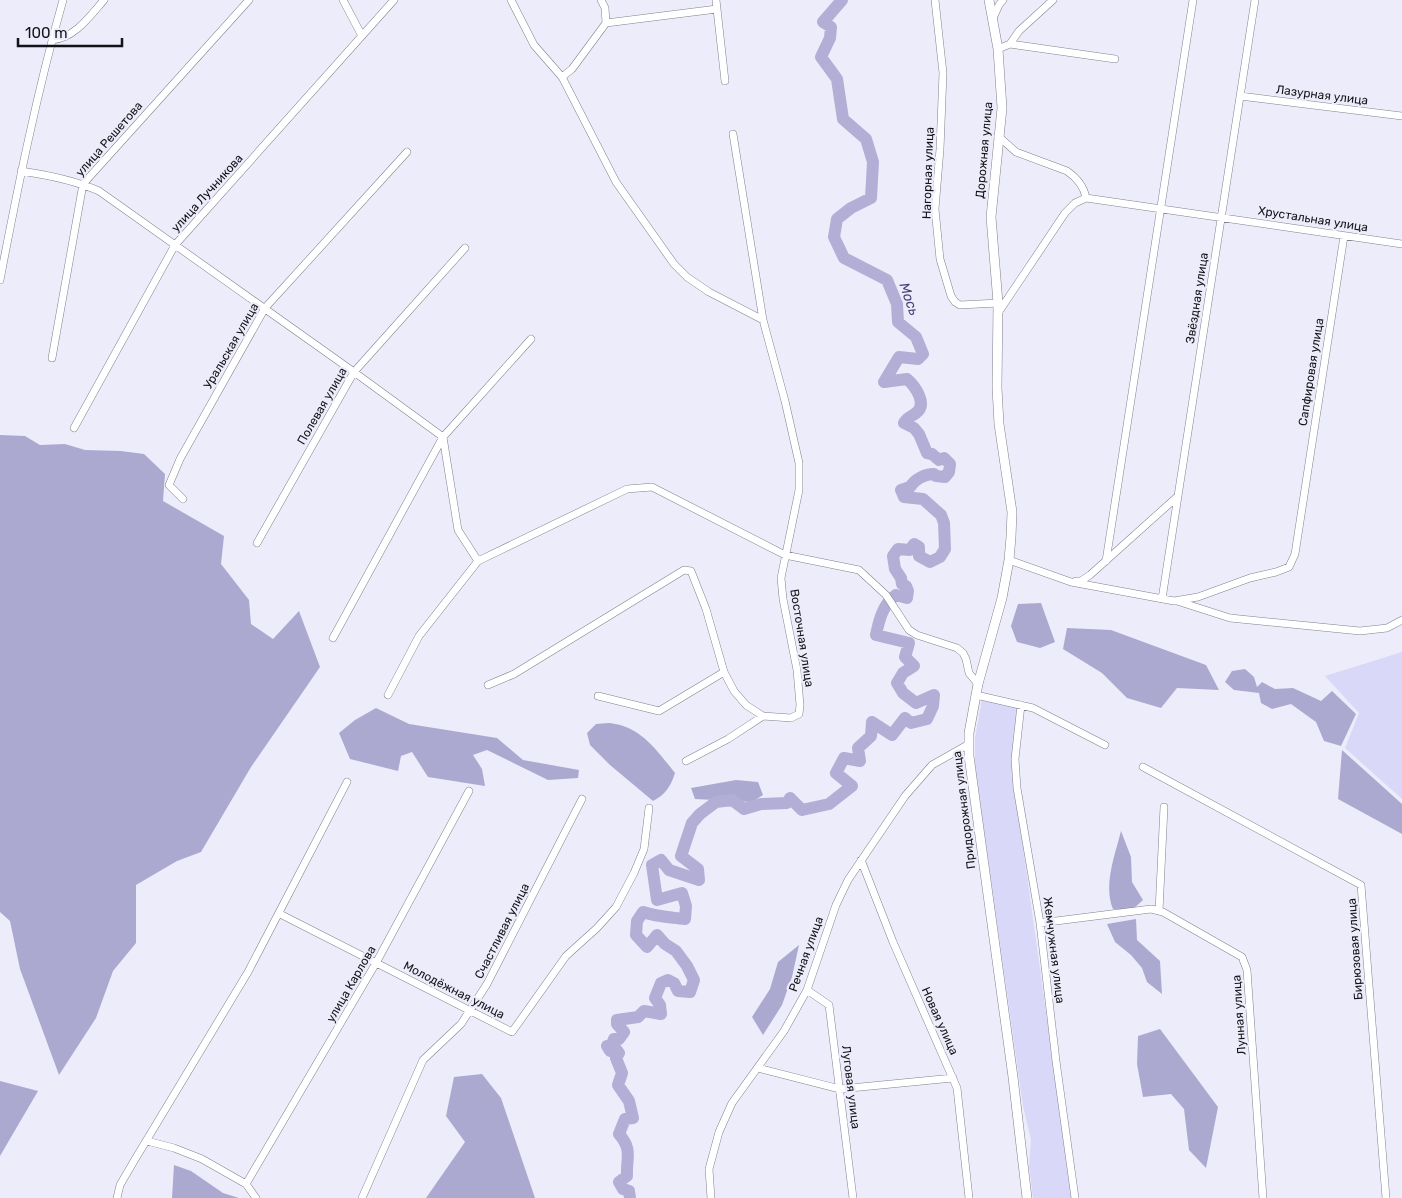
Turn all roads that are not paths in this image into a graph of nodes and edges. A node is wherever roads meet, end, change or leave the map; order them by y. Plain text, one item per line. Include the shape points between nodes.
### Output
1 (63, 0) edge
2 (104, 0) edge
3 (249, 0) edge
4 (343, 0) edge
5 (394, 0) edge
6 (511, 0) edge
7 (601, 0) edge
8 (716, 0) edge
9 (935, 0) edge
10 (989, 0) edge
11 (1003, 0) edge
12 (1053, 0) edge
13 (1194, 0) edge
14 (1255, 0) edge
15 (717, 9) junction
16 (993, 18) junction
17 (606, 23) junction
18 (362, 36) junction
19 (52, 40) junction
20 (1010, 44) junction
21 (998, 49) junction
22 (1115, 59) dead end
23 (562, 77) junction
24 (725, 80) dead end
25 (1240, 96) junction
26 (1402, 116) edge
27 (733, 134) dead end
28 (998, 136) junction
29 (407, 152) dead end
30 (21, 171) junction
31 (83, 184) junction
32 (1086, 198) junction
33 (1161, 208) junction
34 (1220, 217) junction
35 (1344, 236) junction
36 (1402, 244) edge
37 (175, 245) junction
38 (465, 248) dead end
39 (0, 280) edge
40 (998, 303) junction
41 (265, 308) junction
42 (998, 313) junction
43 (763, 320) junction
44 (531, 339) dead end
45 (52, 358) dead end
46 (354, 372) junction
47 (74, 428) dead end
48 (443, 437) junction
49 (1178, 496) junction
50 (183, 499) dead end
51 (257, 543) dead end
52 (785, 554) junction
53 (1009, 560) junction
54 (478, 561) junction
55 (1106, 561) junction
56 (1071, 582) junction
57 (1162, 599) junction
58 (1174, 601) junction
59 (1402, 620) edge
60 (333, 638) dead end
61 (724, 672) junction
62 (978, 684) junction
63 (488, 685) dead end
64 (388, 695) dead end
65 (976, 695) junction
66 (598, 696) dead end
67 (1021, 704) junction
68 (763, 716) junction
69 (969, 744) junction
70 (1105, 746) dead end
71 (686, 761) dead end
72 (1143, 767) dead end
73 (347, 782) dead end
74 (469, 791) dead end
75 (582, 798) dead end
76 (1164, 807) dead end
77 (649, 808) dead end
78 (861, 860) junction
79 (1159, 911) junction
80 (280, 914) junction
81 (1040, 922) junction
82 (376, 962) junction
83 (807, 990) junction
84 (469, 1011) junction
85 (758, 1068) junction
86 (953, 1078) junction
87 (840, 1089) junction
88 (147, 1141) junction
89 (246, 1184) junction
90 (117, 1198) edge
91 (256, 1198) edge
92 (362, 1198) edge
93 (711, 1198) edge
94 (853, 1198) edge
95 (969, 1198) edge
96 (1027, 1198) edge
97 (1075, 1198) edge
98 (1263, 1198) edge
99 (1386, 1198) edge

1 - 19 street
2 - 19 street via 71,34
3 - 31 street, улица Решетова
4 - 18 street
5 - 18 street, улица Лучникова
6 - 23 street via 534,45
7 - 17 street
8 - 15 street
9 - 40 street, Нагорная улица via 943,73 935,209 940,259 955,302
10 - 16 street, Дорожная улица
11 - 16 street
12 - 20 street via 1019,31
13 - 33 street
14 - 25 street, Звёздная улица
15 - 17 street
15 - 24 street
16 - 21 street, Дорожная улица
17 - 23 street via 572,69
18 - 37 street, улица Лучникова
19 - 30 street
20 - 21 street
20 - 22 street
21 - 28 street, Дорожная улица via 1002,108
23 - 43 street via 616,182 674,264 709,292
25 - 26 street, Лазурная улица
25 - 34 street, Звёздная улица
27 - 43 street, Восточная улица
28 - 32 street via 1016,152 1067,171 1085,191
28 - 40 street, Дорожная улица via 991,217
29 - 41 street, Уральская улица
30 - 31 street
30 - 39 street
31 - 37 street
31 - 45 street, улица Решетова
32 - 33 street, Хрустальная улица
32 - 42 street via 1065,213
33 - 34 street, Хрустальная улица
33 - 55 street
34 - 35 street, Хрустальная улица
34 - 49 street, Звёздная улица
35 - 36 street, Хрустальная улица
35 - 58 street, Сапфировая улица via 1295,554 1289,567 1198,597
37 - 41 street
37 - 47 street, улица Лучникова
38 - 46 street, Полевая улица
40 - 42 street, Придорожная улица
41 - 46 street
41 - 50 street, Уральская улица via 180,459 169,485
42 - 53 street, Придорожная улица via 999,424 1012,512
43 - 52 street, Восточная улица via 800,463 799,490
44 - 48 street
46 - 48 street
46 - 51 street, Полевая улица
48 - 54 street via 458,530
48 - 60 street
49 - 55 street
49 - 57 street, Звёздная улица
52 - 54 street via 652,487 627,489
52 - 62 street via 859,570 886,595 909,630 963,652 969,673
52 - 68 street, Восточная улица via 783,599 797,670 799,714 791,718
53 - 56 street
53 - 62 street, Придорожная улица
54 - 64 street via 419,636
55 - 56 street via 1081,581
56 - 57 street
57 - 58 street
58 - 59 street via 1230,618 1360,632 1387,628
61 - 63 street via 703,601 691,571 684,570 514,674
61 - 66 street via 659,711
61 - 68 street via 746,705
62 - 65 street, Придорожная улица
65 - 67 street
65 - 69 street, Придорожная улица
67 - 70 street
67 - 81 street, Жемчужная улица via 1015,769
68 - 71 street
69 - 78 street, Речная улица via 932,765 905,796
69 - 96 street, Придорожная улица
72 - 99 street, Бирюзовая улица via 1361,885
73 - 80 street
74 - 82 street, улица Карлова
75 - 84 street, Счастливая улица via 487,984
76 - 79 street
77 - 84 street, Молодёжная улица via 644,849 616,907 566,956 512,1032
78 - 83 street, Речная улица via 836,905
78 - 86 street, Новая улица
79 - 81 street, Лунная улица via 1137,910
79 - 98 street, Лунная улица via 1230,949 1245,962
80 - 82 street, Молодёжная улица
80 - 88 street
81 - 97 street, Жемчужная улица
82 - 84 street, Молодёжная улица
82 - 89 street, улица Карлова
83 - 85 street, Речная улица
83 - 87 street, Луговая улица via 829,1005
84 - 92 street, Счастливая улица via 423,1060
85 - 87 street
85 - 93 street, Речная улица via 732,1103 719,1132 709,1169
86 - 87 street
86 - 95 street, Новая улица via 957,1088
87 - 94 street, Луговая улица
88 - 89 street via 202,1159
88 - 90 street via 120,1185
89 - 91 street

